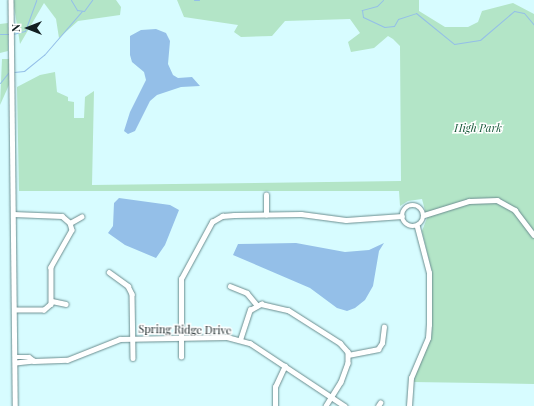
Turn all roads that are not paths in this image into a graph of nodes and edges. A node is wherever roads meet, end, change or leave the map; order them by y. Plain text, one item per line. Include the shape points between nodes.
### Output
1 (10, 0) edge
2 (266, 195) dead end
3 (13, 214) junction
4 (266, 215) junction
5 (424, 215) junction
6 (402, 216) junction
7 (81, 217) dead end
8 (70, 223) junction
9 (417, 227) junction
10 (534, 235) edge
11 (109, 272) dead end
12 (230, 286) dead end
13 (52, 301) junction
14 (66, 304) dead end
15 (257, 305) junction
16 (15, 310) junction
17 (384, 326) dead end
18 (181, 337) junction
19 (133, 338) junction
20 (240, 340) junction
21 (348, 355) junction
22 (16, 356) junction
23 (181, 356) dead end
24 (133, 358) dead end
25 (34, 361) junction
26 (16, 364) junction
27 (285, 366) junction
28 (331, 396) junction
29 (15, 406) edge
30 (275, 406) edge
31 (326, 406) edge
32 (345, 406) edge
33 (409, 406) edge

1 - 3 street
2 - 4 street
3 - 8 street via 58,215
3 - 16 street
4 - 6 street via 301,214 346,220
4 - 18 street via 222,216 212,222 181,279
5 - 6 street via 415,205 406,207
5 - 9 street via 423,222
5 - 10 street via 469,201 497,200 516,210
6 - 9 street via 406,225
7 - 8 street
8 - 13 street via 71,236 50,272
9 - 33 street via 429,273 429,325 428,338 411,378
11 - 19 street via 128,286 132,294
12 - 15 street via 250,295
13 - 14 street
13 - 16 street via 44,310
15 - 20 street via 249,312
15 - 21 street via 288,310 340,343
16 - 22 street
17 - 21 street via 382,343 378,349
18 - 19 street, Spring Ridge Drive
18 - 20 street, Spring Ridge Drive
18 - 23 street
19 - 24 street
19 - 25 street, Spring Ridge Drive via 110,341 68,360
20 - 27 street, Spring Ridge Drive via 250,343
21 - 28 street via 344,378
22 - 25 street, Spring Ridge Drive via 28,357
22 - 26 street
25 - 26 street, Spring Ridge Drive
26 - 29 street
27 - 28 street, Spring Ridge Drive
27 - 30 street via 275,387
28 - 31 street
28 - 32 street, Spring Ridge Drive

